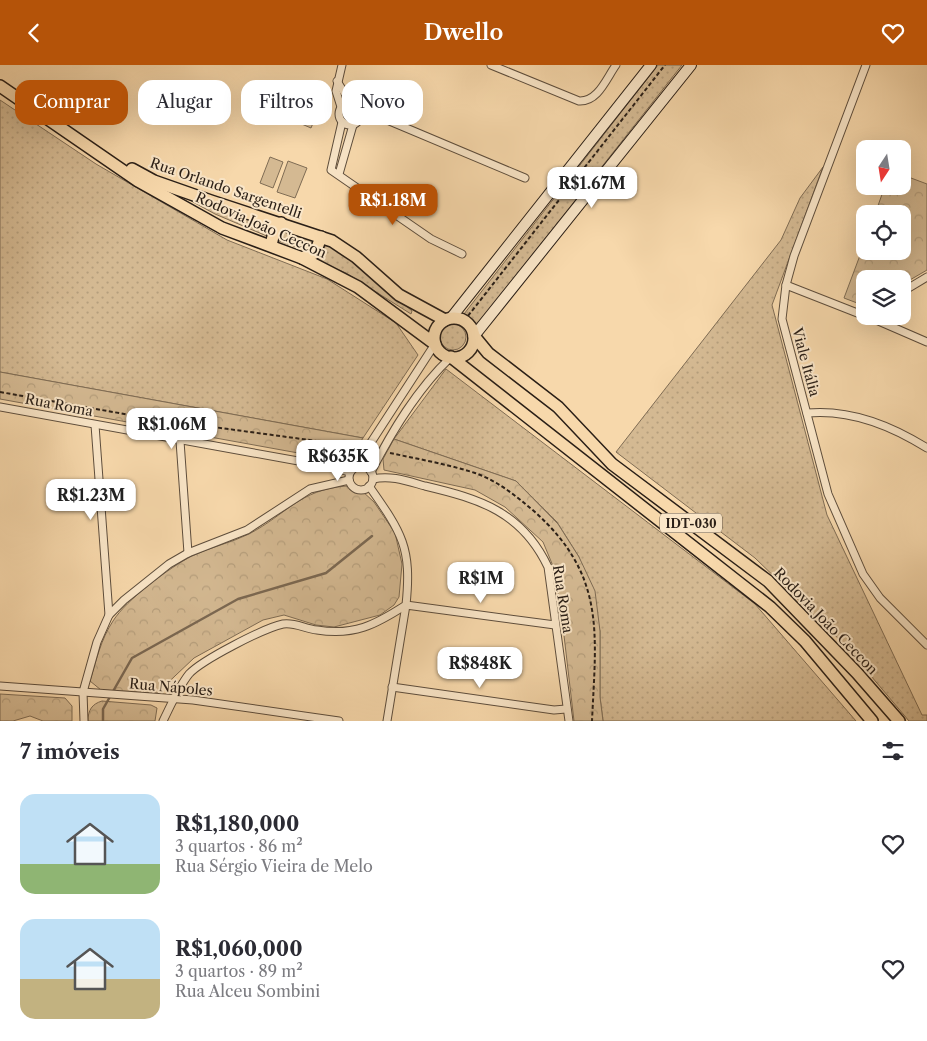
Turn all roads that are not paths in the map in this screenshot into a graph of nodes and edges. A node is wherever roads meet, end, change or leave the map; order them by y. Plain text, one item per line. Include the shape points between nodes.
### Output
1 (342, 65) edge
2 (491, 65) edge
3 (616, 65) edge
4 (650, 65) edge
5 (691, 65) edge
6 (866, 65) edge
7 (336, 80) junction
8 (0, 86) edge
9 (342, 90) edge
10 (341, 107) joint
11 (342, 122) joint
12 (353, 125) edge
13 (399, 125) edge
14 (94, 151) junction
15 (339, 174) junction
16 (525, 178) dead end
17 (281, 223) junction
18 (321, 237) junction
19 (271, 245) junction
20 (462, 254) dead end
21 (302, 258) junction
22 (927, 277) edge
23 (786, 285) junction
24 (911, 287) edge
25 (856, 312) edge
26 (448, 319) junction
27 (890, 325) edge
28 (474, 336) junction
29 (927, 343) edge
30 (435, 344) junction
31 (451, 357) junction
32 (0, 407) edge
33 (807, 413) junction
34 (95, 425) junction
35 (180, 441) junction
36 (927, 449) edge
37 (351, 473) junction
38 (371, 479) junction
39 (188, 553) junction
40 (782, 595) junction
41 (406, 605) junction
42 (770, 607) junction
43 (109, 615) junction
44 (554, 625) junction
45 (927, 645) edge
46 (0, 686) edge
47 (392, 687) junction
48 (83, 692) junction
49 (174, 699) junction
50 (566, 709) junction
51 (84, 721) edge
52 (163, 721) edge
53 (339, 721) edge
54 (387, 721) edge
55 (569, 721) edge
56 (872, 721) edge
57 (899, 721) edge

1 - 7 street
2 - 3 street via 579,101 593,98
4 - 26 main road
5 - 28 main road
6 - 23 street, Viale Itália
7 - 9 street
7 - 10 street
8 - 14 main road, Rodovia João Ceccon
10 - 11 street via 339,117
11 - 15 street via 331,170
12 - 15 street
13 - 16 street
14 - 17 main road, Rua Orlando Sargentelli via 154,181
14 - 19 main road, Rodovia João Ceccon via 188,210 233,233
15 - 20 street via 432,239
17 - 18 main road, Rua Orlando Sargentelli
17 - 19 main road via 273,234
18 - 21 main road via 315,253
18 - 26 main road, Rua Orlando Sargentelli via 343,247 399,295
19 - 21 main road, Rodovia João Ceccon
21 - 30 main road, Rodovia João Ceccon via 358,287
22 - 24 street
23 - 25 street
23 - 33 street, Viale Itália via 782,307 784,333
26 - 28 main road via 464,321
26 - 30 main road via 437,327
27 - 29 street
28 - 31 main road via 468,352
28 - 40 main road, Rodovia João Ceccon / IDT-030 via 488,353 558,407 612,464 768,581
30 - 31 main road via 441,353
30 - 37 street
31 - 38 street via 425,383 388,440
31 - 42 main road, IDT-030
32 - 34 street, Rua Roma
33 - 36 street via 820,411 858,417 904,434
33 - 45 street, Viale Itália via 828,493 863,574 880,598
34 - 35 street, Rua Roma
34 - 43 street
35 - 37 street, Rua Roma
35 - 39 street
37 - 38 street, Rua Roma via 365,467
37 - 38 street, Rua Roma via 352,487 359,490
37 - 39 street via 310,489 247,530
38 - 41 street via 378,499 391,515 406,547
38 - 44 street, Rua Roma via 386,476 465,495 482,501 510,519 538,545 548,567
39 - 43 street via 145,583
40 - 42 main road
40 - 57 main road, Rodovia João Ceccon / IDT-030
41 - 44 street
41 - 47 street
41 - 49 street via 355,631 314,630 284,624 272,628 201,664 189,675
42 - 56 main road, IDT-030 via 805,641
43 - 48 street
44 - 50 street, Rua Roma
46 - 48 street, Rua Nápoles
47 - 50 street
47 - 54 street
48 - 49 street, Rua Nápoles
48 - 51 street
49 - 52 street
49 - 53 street, Rua Nápoles
50 - 55 street, Rua Roma

